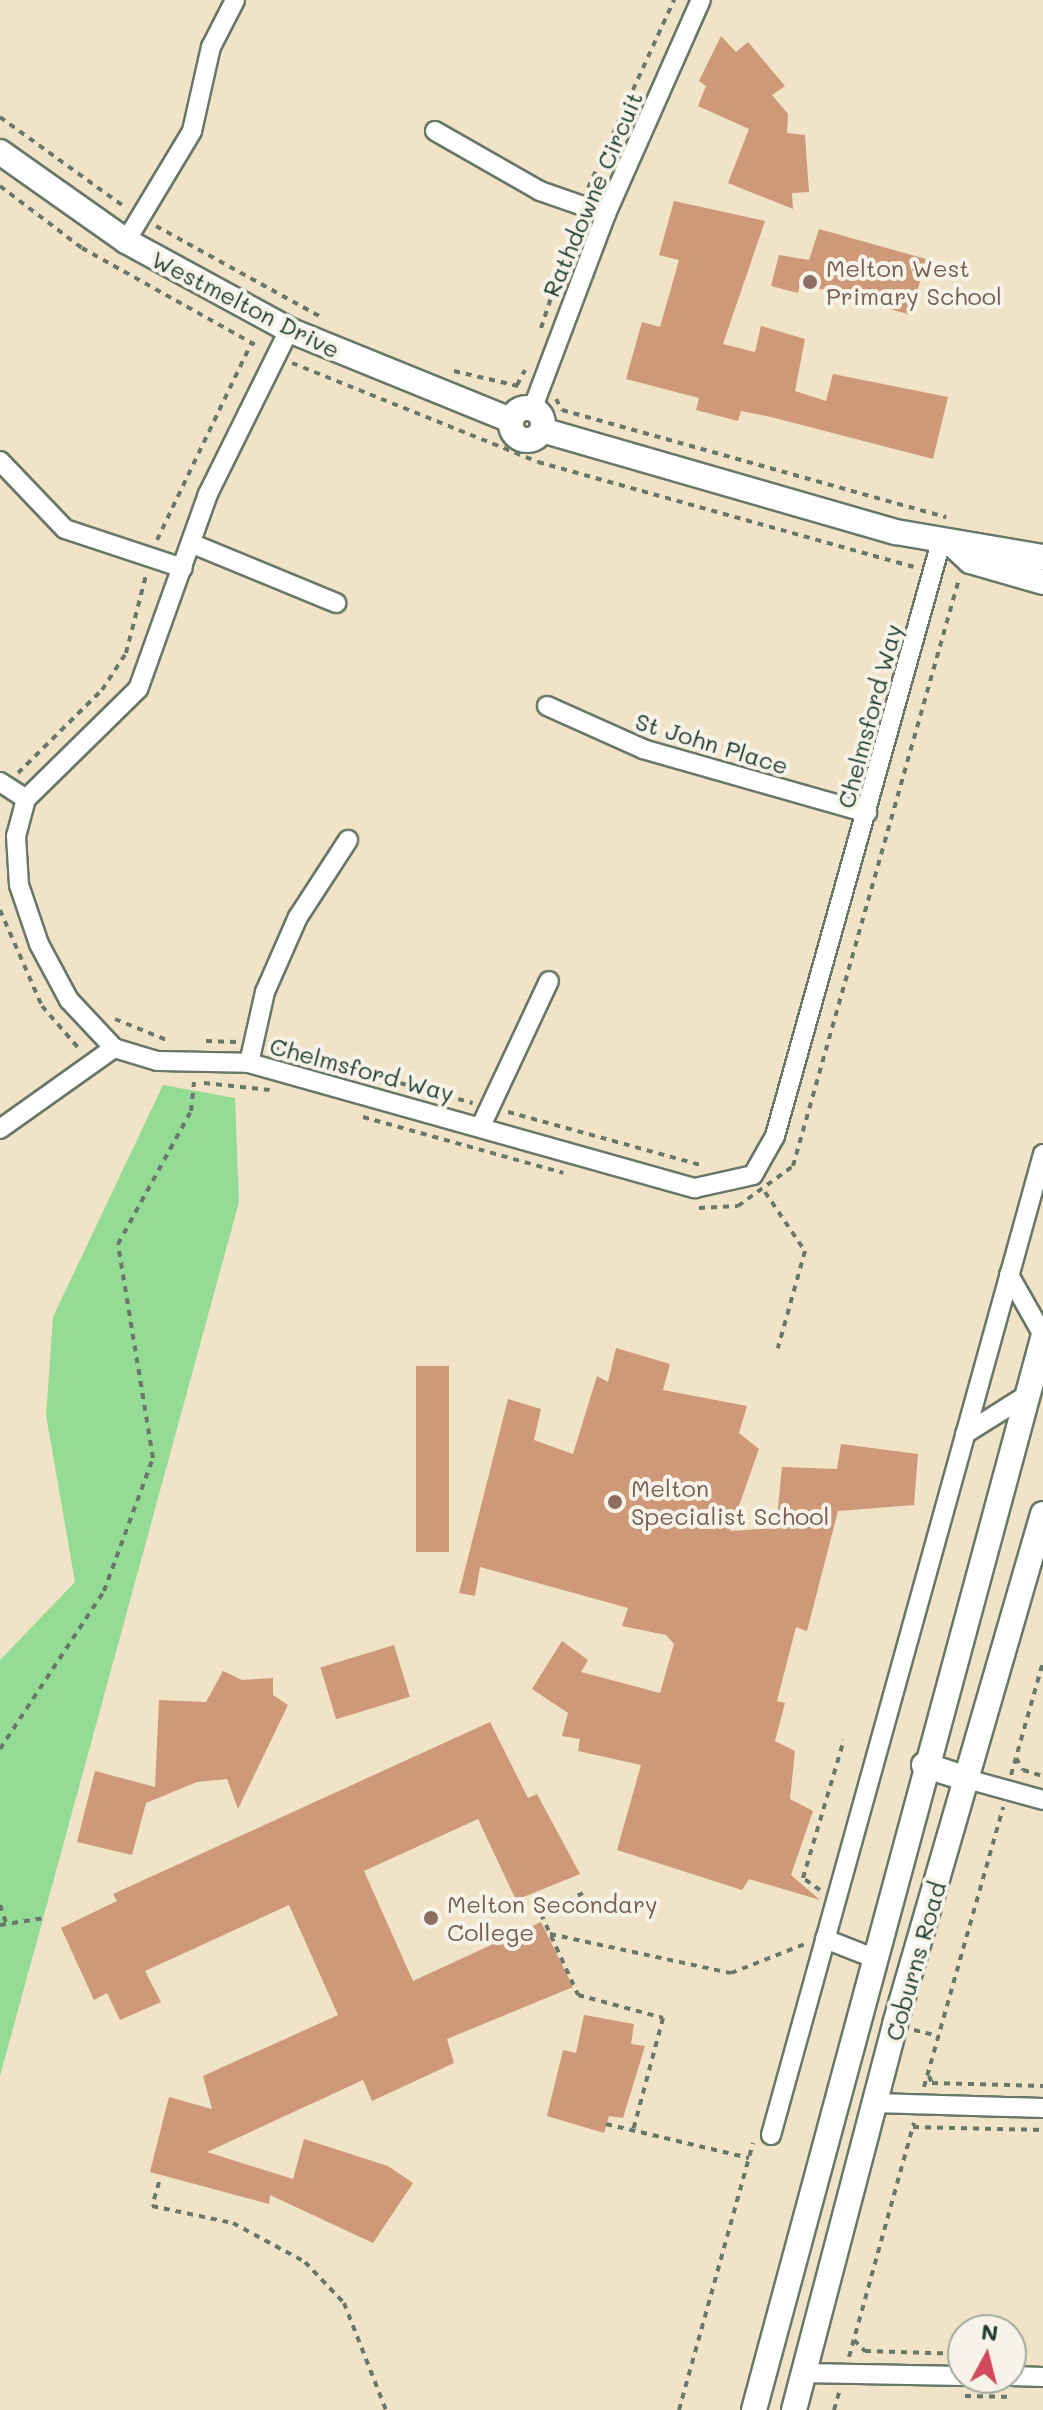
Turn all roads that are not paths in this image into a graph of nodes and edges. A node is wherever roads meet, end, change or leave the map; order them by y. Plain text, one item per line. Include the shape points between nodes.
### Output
1 (235, 0) edge
2 (701, 0) edge
3 (435, 131) dead end
4 (0, 152) edge
5 (606, 214) junction
6 (126, 241) junction
7 (289, 330) junction
8 (531, 413) junction
9 (0, 461) edge
10 (949, 535) junction
11 (193, 544) junction
12 (1043, 557) edge
13 (183, 568) junction
14 (1043, 582) edge
15 (336, 603) dead end
16 (547, 706) dead end
17 (4, 785) edge
18 (26, 799) junction
19 (867, 813) junction
20 (348, 840) dead end
21 (549, 981) dead end
22 (114, 1048) junction
23 (251, 1054) junction
24 (481, 1126) junction
25 (0, 1129) edge
26 (1043, 1154) edge
27 (1009, 1275) junction
28 (1043, 1336) edge
29 (1027, 1395) junction
30 (965, 1434) junction
31 (1043, 1514) edge
32 (924, 1765) junction
33 (967, 1779) junction
34 (1043, 1800) edge
35 (819, 1941) junction
36 (871, 1957) junction
37 (875, 2103) junction
38 (1043, 2108) edge
39 (771, 2135) dead end
40 (803, 2373) junction
41 (947, 2376) edge
42 (754, 2410) edge
43 (794, 2410) edge

1 - 6 street via 211,47 192,131
2 - 5 street, Rathdowne Circuit
3 - 5 street via 540,191
4 - 6 street, Westmelton Drive
5 - 8 street, Rathdowne Circuit
6 - 7 street, Westmelton Drive
7 - 8 street, Westmelton Drive
7 - 11 street via 208,494
8 - 10 street, Westmelton Drive
9 - 13 street via 65,529
10 - 12 street, Westmelton Drive
10 - 14 street, Westmelton Drive via 970,561
10 - 19 street, Chelmsford Way
11 - 13 street
11 - 15 street
13 - 18 street via 138,689
16 - 19 street, St John Place via 643,749
17 - 18 street
18 - 22 street via 16,836 19,885 39,944 69,1000
19 - 24 street, Chelmsford Way via 775,1136 753,1175 695,1188
20 - 23 street via 298,917 265,992
21 - 24 street
22 - 23 street, Chelmsford Way via 157,1061
22 - 25 street
23 - 24 street, Chelmsford Way
26 - 27 street
27 - 28 street, Coburns Road
27 - 30 street
28 - 29 street, Coburns Road
29 - 30 street
29 - 32 street, Coburns Road
30 - 35 street
31 - 33 street, Coburns Road
32 - 33 street
32 - 36 street, Coburns Road
33 - 34 street
33 - 37 street, Coburns Road
35 - 36 street, Coburns Road
35 - 39 street
36 - 42 street, Coburns Road
37 - 38 street
37 - 40 street, Coburns Road
40 - 41 street
40 - 43 street, Coburns Road

